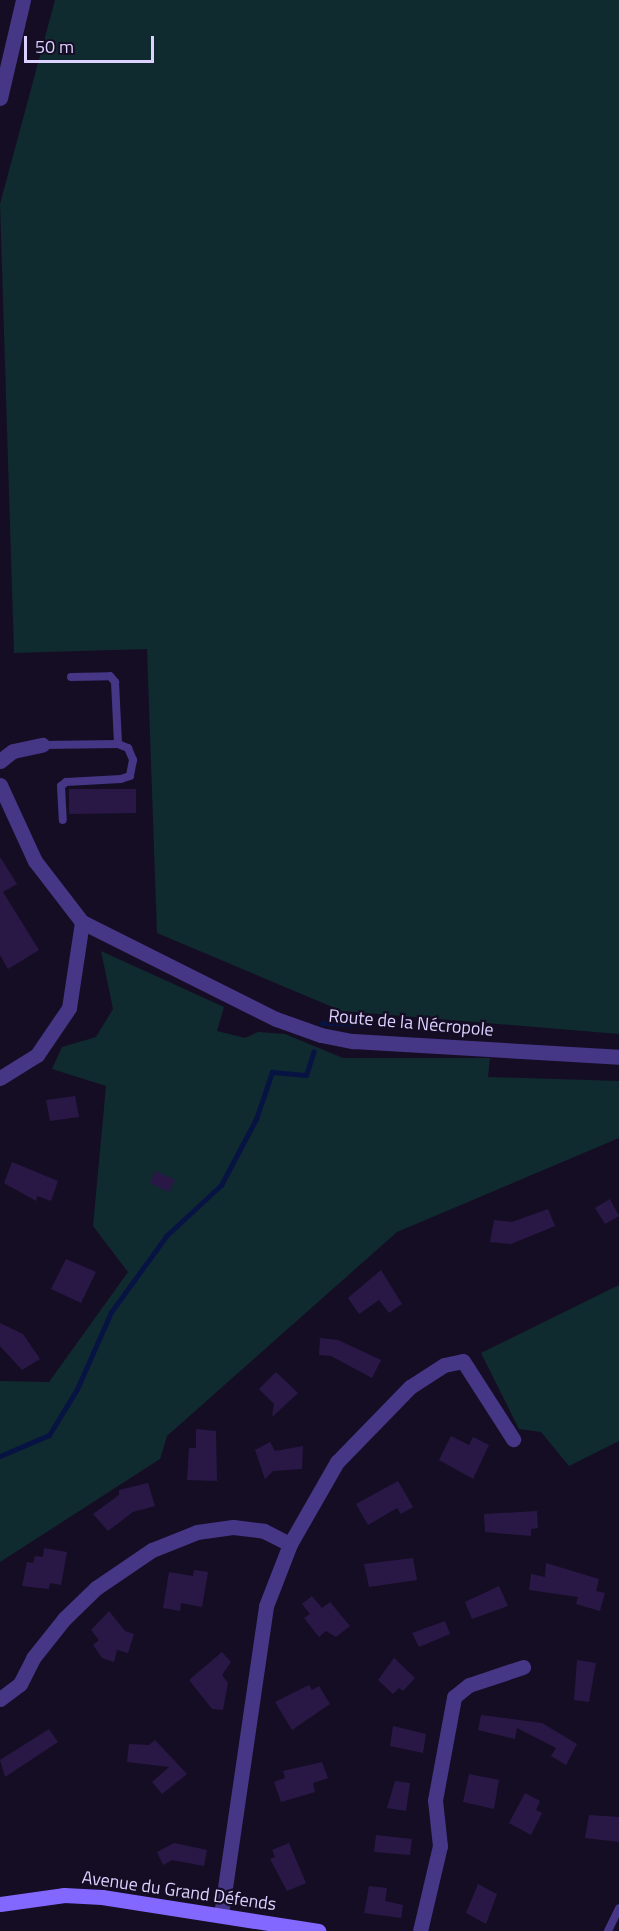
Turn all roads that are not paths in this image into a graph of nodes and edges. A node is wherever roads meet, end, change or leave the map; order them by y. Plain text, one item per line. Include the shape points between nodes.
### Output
1 (22, 0) edge
2 (0, 98) edge
3 (70, 677) dead end
4 (118, 744) junction
5 (42, 745) joint
6 (0, 762) edge
7 (0, 785) edge
8 (63, 820) dead end
9 (82, 922) junction
10 (619, 1057) edge
11 (0, 1078) edge
12 (513, 1439) dead end
13 (290, 1544) junction
14 (523, 1667) dead end
15 (0, 1699) edge
16 (0, 1904) edge
17 (619, 1908) edge
18 (220, 1916) junction
19 (318, 1931) edge
20 (420, 1931) edge
21 (608, 1931) edge

1 - 2 street
3 - 4 lane via 110,676 115,682
4 - 5 lane
4 - 8 lane via 128,748 133,760 130,776 66,782 61,786
5 - 6 street via 14,751
7 - 9 street via 35,861
9 - 10 street, Route de la Nécropole via 276,1019 321,1035
9 - 11 street via 69,1008 37,1055
12 - 13 street via 463,1361 444,1365 410,1387 337,1462
13 - 15 street via 264,1531 234,1527 197,1532 152,1550 80,1604 33,1658 20,1684
13 - 18 street via 266,1606
14 - 20 street via 469,1684 454,1697 435,1800 440,1846
16 - 18 street, Avenue du Grand Défends via 64,1895
17 - 21 lane
18 - 19 street, Avenue du Grand Défends

